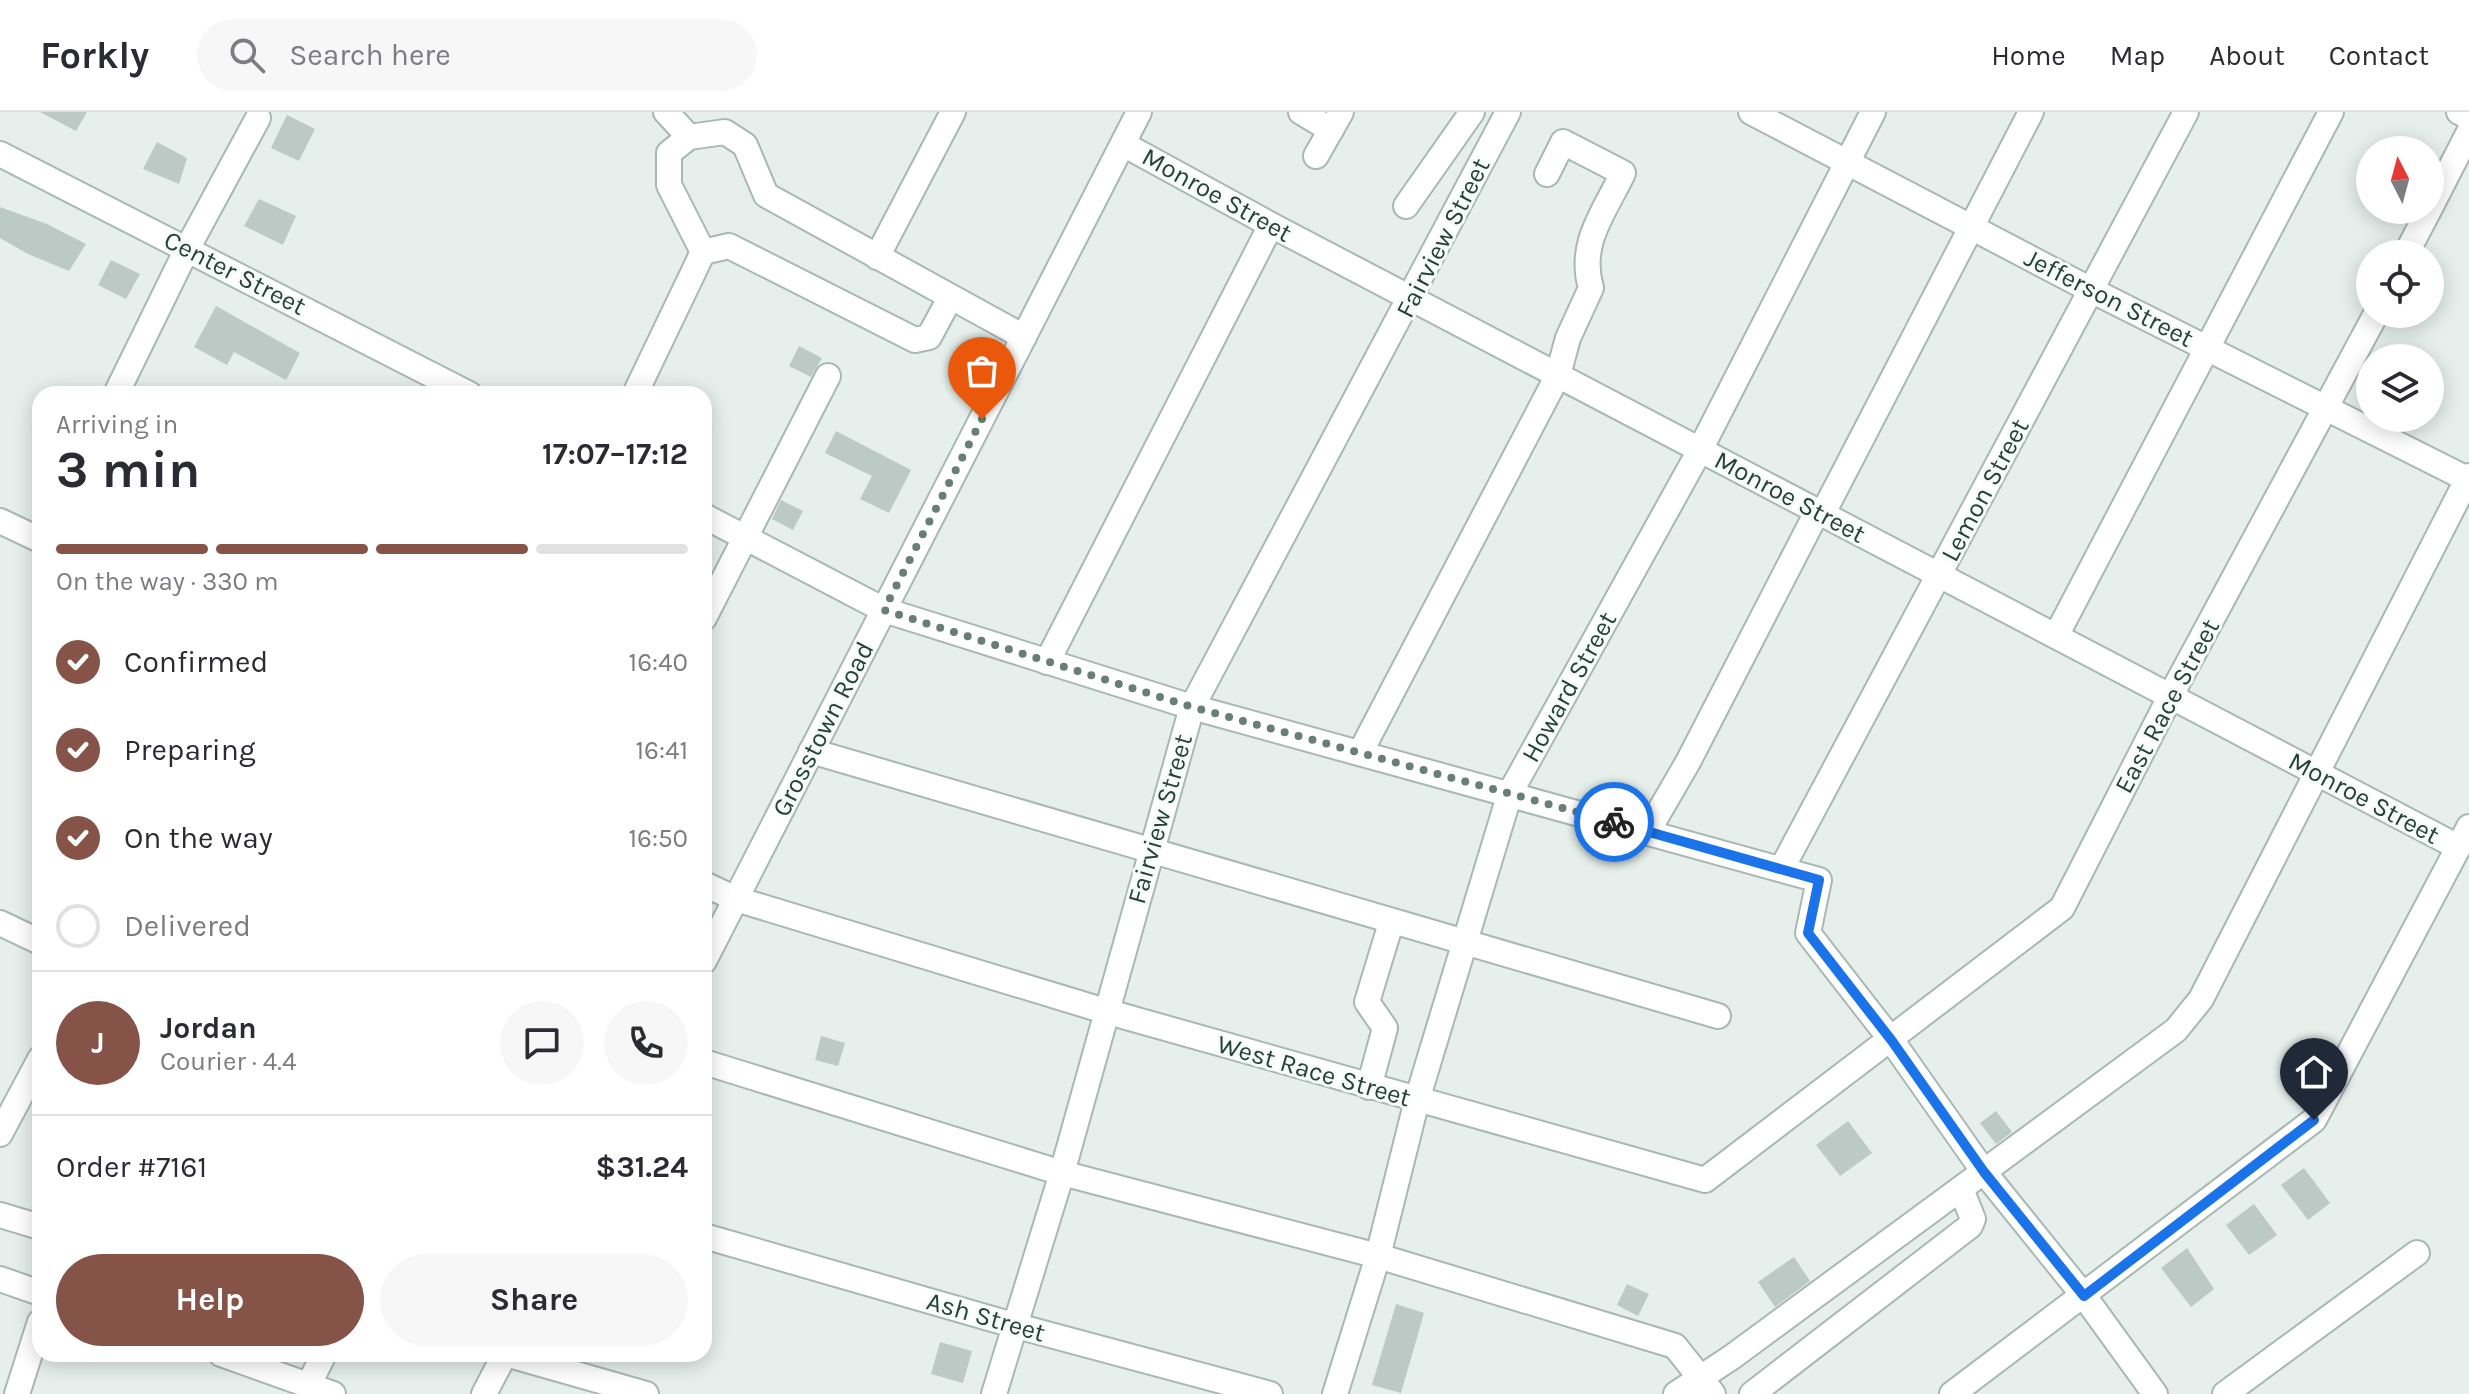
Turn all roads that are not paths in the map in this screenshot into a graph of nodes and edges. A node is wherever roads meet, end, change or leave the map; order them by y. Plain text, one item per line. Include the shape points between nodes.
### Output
1 (666, 112) edge
2 (953, 112) edge
3 (1139, 112) edge
4 (1301, 112) edge
5 (1472, 112) edge
6 (1508, 112) edge
7 (1751, 112) edge
8 (1873, 112) edge
9 (2031, 112) edge
10 (2186, 112) edge
11 (2331, 112) edge
12 (2459, 112) edge
13 (2469, 117) edge
14 (258, 118) dead end
15 (1336, 121) edge
16 (2469, 132) edge
17 (1457, 133) junction
18 (689, 137) junction
19 (1123, 144) junction
20 (1490, 147) junction
21 (0, 154) edge
22 (1316, 156) dead end
23 (1847, 162) junction
24 (1547, 174) dead end
25 (2444, 181) edge
26 (1406, 206) dead end
27 (1271, 225) junction
28 (1971, 228) junction
29 (187, 249) junction
30 (703, 252) junction
31 (877, 257) junction
32 (2091, 290) junction
33 (950, 298) junction
34 (1412, 298) junction
35 (2369, 328) edge
36 (1024, 337) junction
37 (2206, 348) junction
38 (1558, 375) junction
39 (828, 376) dead end
40 (120, 386) edge
41 (453, 386) edge
42 (639, 386) edge
43 (2327, 408) junction
44 (1700, 450) junction
45 (2468, 478) edge
46 (1820, 513) junction
47 (712, 520) edge
48 (0, 521) edge
49 (32, 536) edge
50 (746, 538) junction
51 (1939, 577) junction
52 (712, 603) edge
53 (884, 610) junction
54 (2056, 636) junction
55 (1047, 662) junction
56 (2171, 695) junction
57 (1192, 707) junction
58 (811, 751) junction
59 (1360, 753) junction
60 (2315, 772) junction
61 (1510, 793) junction
62 (1648, 831) junction
63 (2463, 837) edge
64 (1151, 853) junction
65 (1782, 868) junction
66 (712, 888) edge
67 (736, 899) junction
68 (0, 923) edge
69 (1391, 923) junction
70 (32, 938) edge
71 (1467, 945) junction
72 (712, 946) edge
73 (1105, 1011) junction
74 (1718, 1016) dead end
75 (1892, 1041) junction
76 (712, 1064) edge
77 (32, 1074) edge
78 (1369, 1087) junction
79 (1417, 1100) junction
80 (0, 1134) edge
81 (1984, 1172) junction
82 (1062, 1173) junction
83 (1961, 1189) junction
84 (0, 1215) edge
85 (32, 1225) edge
86 (712, 1238) edge
87 (2417, 1253) dead end
88 (1378, 1256) junction
89 (0, 1279) edge
90 (32, 1290) edge
91 (2084, 1296) junction
92 (1013, 1325) junction
93 (32, 1347) edge
94 (244, 1362) edge
95 (320, 1362) edge
96 (501, 1362) edge
97 (533, 1362) edge
98 (309, 1384) junction
99 (1707, 1386) edge
100 (17, 1394) edge
101 (333, 1394) edge
102 (484, 1394) edge
103 (646, 1394) edge
104 (994, 1394) edge
105 (1270, 1394) edge
106 (1335, 1394) edge
107 (1676, 1394) edge
108 (1752, 1394) edge
109 (1952, 1394) edge
110 (2155, 1394) edge
111 (2225, 1394) edge

1 - 18 street
2 - 31 street
3 - 19 street, Grosstown Road
4 - 15 street
5 - 17 street
6 - 20 street, Fairview Street
7 - 23 street, Jefferson Street
8 - 23 street, Howard Street
9 - 28 street
10 - 32 street, Lemon Street
11 - 37 street
12 - 13 street
14 - 29 street
15 - 22 street
16 - 25 street
17 - 20 street
17 - 26 street
18 - 30 street via 669,153 669,185
18 - 31 street via 725,132 745,145 766,195
19 - 27 street, Monroe Street
19 - 36 street, Grosstown Road
20 - 34 street, Fairview Street
21 - 29 street, Center Street
23 - 28 street, Jefferson Street
23 - 44 street, Howard Street
24 - 38 street via 1563,142 1623,173 1585,251 1591,288
27 - 34 street, Monroe Street
27 - 55 street
28 - 32 street, Jefferson Street
28 - 46 street
29 - 40 street
29 - 41 street, Center Street
30 - 33 street via 729,246 915,340 929,337
30 - 42 street
31 - 33 street
32 - 37 street, Jefferson Street
32 - 51 street, Lemon Street
33 - 36 street
34 - 38 street, Monroe Street
34 - 57 street, Fairview Street
35 - 43 street, East Race Street
36 - 53 street, Grosstown Road
37 - 43 street, Jefferson Street
37 - 54 street
38 - 44 street, Monroe Street
38 - 59 street
39 - 50 street
43 - 45 street, Jefferson Street
43 - 56 street, East Race Street
44 - 46 street, Monroe Street
44 - 61 street, Howard Street
45 - 60 street
46 - 51 street, Monroe Street
46 - 62 street
47 - 50 street
48 - 49 street
50 - 52 street
50 - 53 street
51 - 54 street, Monroe Street
51 - 65 street, Lemon Street
53 - 55 street
53 - 58 street, Grosstown Road
54 - 56 street, Monroe Street
55 - 57 street
56 - 60 street, Monroe Street
56 - 75 street, East Race Street via 2062,908
57 - 59 street
57 - 64 street, Fairview Street
58 - 64 street
58 - 67 street, Grosstown Road
59 - 61 street
60 - 63 street, Monroe Street
60 - 81 street via 2201,999 2176,1030
61 - 62 street
61 - 71 street, Howard Street
62 - 65 street
63 - 91 street via 2314,1120
64 - 69 street
64 - 73 street, Fairview Street
65 - 75 street via 1819,880 1808,933
66 - 67 street, West Race Street
67 - 72 street, Grosstown Road
67 - 73 street, West Race Street
68 - 70 street
69 - 71 street
69 - 78 street via 1367,1002 1385,1028
71 - 74 street
71 - 79 street, Howard Street
73 - 78 street, West Race Street
73 - 82 street, Fairview Street
75 - 79 street, West Race Street via 1705,1180
75 - 81 street
76 - 82 street
77 - 80 street
78 - 79 street, West Race Street
79 - 88 street, Howard Street
81 - 83 street
81 - 91 street
82 - 88 street
82 - 92 street, Fairview Street
83 - 99 street
83 - 108 street via 1973,1219 1970,1226
84 - 85 street
86 - 92 street, Ash Street
87 - 111 street
88 - 99 street via 1675,1346
88 - 106 street, Howard Street
89 - 90 street
91 - 109 street
91 - 110 street
92 - 104 street, Fairview Street
92 - 105 street, Ash Street
93 - 100 street
94 - 98 street
95 - 98 street
96 - 102 street
97 - 103 street
98 - 101 street
99 - 107 street

